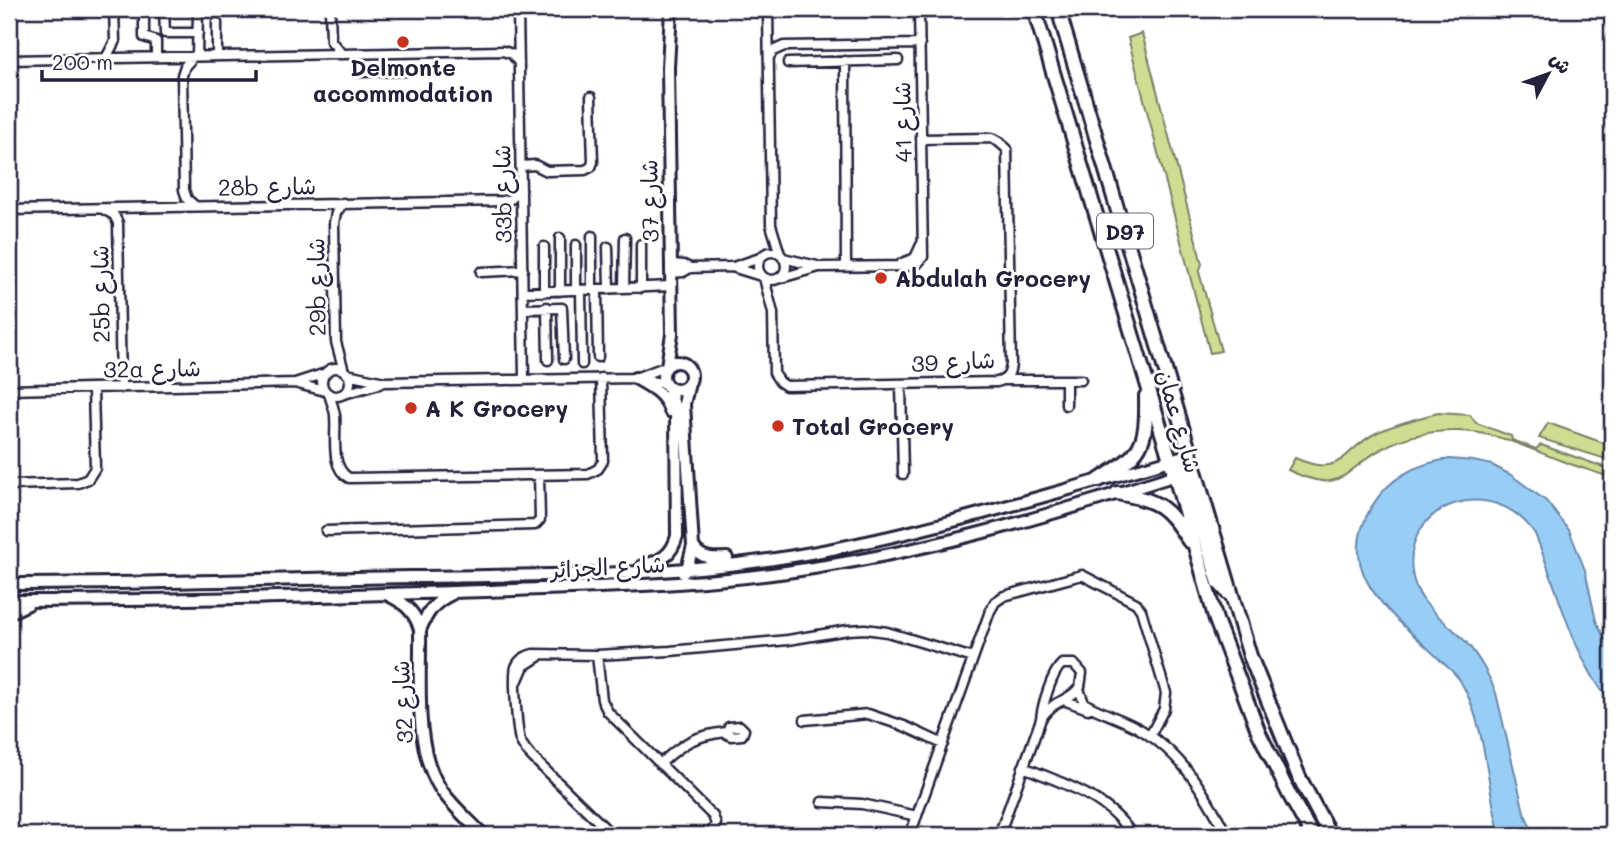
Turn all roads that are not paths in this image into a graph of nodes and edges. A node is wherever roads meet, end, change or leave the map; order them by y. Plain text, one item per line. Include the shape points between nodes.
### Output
1 (114, 9) edge
2 (144, 9) edge
3 (164, 9) edge
4 (330, 9) edge
5 (518, 9) edge
6 (666, 9) edge
7 (671, 9) edge
8 (768, 9) edge
9 (919, 9) edge
10 (1034, 9) edge
11 (1059, 9) edge
12 (198, 12) dead end
13 (217, 23) dead end
14 (198, 33) junction
15 (894, 44) junction
16 (920, 44) junction
17 (836, 45) junction
18 (383, 52) junction
19 (342, 54) junction
20 (196, 56) junction
21 (217, 56) junction
22 (156, 57) junction
23 (769, 57) junction
24 (106, 58) junction
25 (9, 60) edge
26 (834, 61) junction
27 (845, 61) junction
28 (519, 63) junction
29 (788, 63) dead end
30 (668, 68) junction
31 (383, 71) junction
32 (406, 71) dead end
33 (357, 72) dead end
34 (591, 97) dead end
35 (921, 139) junction
36 (521, 166) junction
37 (521, 190) junction
38 (343, 203) junction
39 (197, 206) junction
40 (100, 209) junction
41 (9, 210) edge
42 (592, 236) dead end
43 (560, 238) dead end
44 (625, 238) dead end
45 (641, 244) dead end
46 (576, 245) dead end
47 (544, 247) dead end
48 (608, 247) dead end
49 (781, 256) junction
50 (760, 258) junction
51 (846, 266) junction
52 (732, 267) junction
53 (819, 267) junction
54 (671, 269) junction
55 (523, 270) junction
56 (481, 272) dead end
57 (762, 277) junction
58 (781, 278) junction
59 (671, 286) junction
60 (624, 288) junction
61 (641, 288) junction
62 (609, 289) junction
63 (579, 290) junction
64 (595, 290) junction
65 (560, 291) junction
66 (523, 292) junction
67 (544, 292) junction
68 (547, 307) junction
69 (523, 309) junction
70 (672, 334) junction
71 (1135, 344) junction
72 (598, 357) dead end
73 (548, 359) dead end
74 (564, 359) dead end
75 (683, 363) junction
76 (582, 365) dead end
77 (667, 366) junction
78 (1011, 369) junction
79 (345, 372) junction
80 (326, 373) junction
81 (601, 378) junction
82 (635, 378) junction
83 (524, 379) junction
84 (1145, 379) junction
85 (1003, 380) junction
86 (1066, 380) junction
87 (1082, 380) dead end
88 (1022, 381) junction
89 (385, 382) junction
90 (295, 383) junction
91 (690, 383) junction
92 (901, 384) junction
93 (667, 385) junction
94 (93, 388) junction
95 (121, 388) junction
96 (9, 390) edge
97 (327, 392) junction
98 (344, 394) junction
99 (1066, 405) dead end
100 (676, 433) junction
101 (1184, 465) junction
102 (903, 474) dead end
103 (539, 475) junction
104 (1099, 480) junction
105 (9, 485) edge
106 (1117, 493) junction
107 (326, 531) dead end
108 (693, 546) junction
109 (1196, 552) junction
110 (750, 562) junction
111 (687, 569) junction
112 (618, 572) junction
113 (9, 584) edge
114 (486, 591) junction
115 (457, 592) junction
116 (385, 594) junction
117 (9, 601) edge
118 (37, 601) junction
119 (9, 613) edge
120 (420, 630) junction
121 (601, 655) junction
122 (972, 661) junction
123 (1079, 690) junction
124 (1063, 700) junction
125 (1094, 709) junction
126 (1041, 719) junction
127 (805, 720) dead end
128 (726, 732) dead end
129 (1150, 736) junction
130 (944, 740) junction
131 (660, 764) junction
132 (1022, 770) junction
133 (821, 802) dead end
134 (916, 819) junction
135 (483, 835) edge
136 (612, 835) edge
137 (710, 835) edge
138 (910, 835) edge
139 (999, 835) edge
140 (1132, 835) edge
141 (1227, 835) edge
142 (1312, 835) edge
143 (1330, 835) edge

1 - 24 street via 115,41
2 - 22 street via 144,37 156,41
3 - 14 street via 165,33
4 - 19 street via 331,41
5 - 28 street, 33b شارع
6 - 30 main road, شارع 37
7 - 30 main road, شارع 37
8 - 23 street
9 - 16 street, شارع 41
10 - 71 main road, شارع عمان / D97
11 - 101 main road, شارع عمان / D97
12 - 14 street
13 - 21 street
14 - 20 street
15 - 16 street
15 - 17 street
15 - 27 street via 896,60
16 - 35 street, شارع 41
17 - 23 street via 784,46
17 - 26 street
18 - 19 street
18 - 28 street via 503,51
18 - 31 street
19 - 21 street
20 - 21 street
20 - 22 street
20 - 39 street via 182,75 184,191
22 - 24 street
23 - 49 street via 771,225
24 - 25 street
26 - 27 street
26 - 29 street
27 - 51 street
28 - 36 street, 33b شارع
30 - 54 main road, شارع 37
31 - 32 street
31 - 33 street
34 - 36 street via 591,167 547,171 535,165
35 - 51 street, شارع 41 via 923,235 917,256 898,264
35 - 78 street, شارع 39 via 992,138 1007,149
36 - 37 street, 33b شارع
37 - 38 street, 28b شارع via 503,201
37 - 55 street, 33b شارع
38 - 39 street, 28b شارع
38 - 79 street, 29b شارع via 334,223 336,342
39 - 40 street, 28b شارع
40 - 41 street, 28b شارع
40 - 95 street, 25b شارع via 118,223
42 - 64 street
43 - 65 street
44 - 60 street
45 - 61 street
46 - 63 street
47 - 67 street
48 - 62 street
49 - 50 street via 771,252
49 - 53 street
49 - 58 street via 786,270
50 - 52 street
50 - 57 street via 757,269
51 - 53 street
52 - 54 street via 684,265
52 - 57 street
53 - 58 street
54 - 59 main road, شارع 37
55 - 56 street
55 - 66 street, 33b شارع
57 - 58 street
57 - 92 street, شارع 39 via 773,313 774,373 779,382 786,386
59 - 61 street
59 - 70 main road, شارع 37
60 - 61 street
60 - 62 street
62 - 64 street
63 - 64 street
63 - 65 street
63 - 76 street
64 - 72 street
65 - 67 street
66 - 67 street
66 - 69 street, 33b شارع
68 - 69 street
68 - 73 street
68 - 74 street via 563,310
69 - 83 street, 33b شارع
70 - 75 main road, شارع 37
70 - 77 main road, شارع 37
71 - 84 main road, شارع عمان / D97
71 - 101 main road via 1147,361
75 - 77 main road
75 - 91 main road via 691,371
77 - 82 street
77 - 93 main road via 663,376
78 - 85 street, شارع 39
78 - 88 street
79 - 80 street
79 - 89 street
79 - 98 street via 350,385
80 - 90 street, 32a شارع
80 - 97 street via 323,384
81 - 82 street
81 - 83 street
81 - 103 street via 600,467 588,474
82 - 93 street
82 - 100 main road via 665,400
83 - 89 street
84 - 101 main road, شارع عمان / D97
84 - 104 main road via 1144,439 1129,460
85 - 88 street
85 - 92 street, شارع 39
86 - 87 street
86 - 88 street
86 - 99 street
89 - 98 street
90 - 95 street, 32a شارع
90 - 97 street, 32a شارع
91 - 93 main road via 680,389
91 - 108 main road via 684,404
92 - 102 street
93 - 100 main road via 675,406
94 - 95 street, 32a شارع
94 - 96 street, 32a شارع
94 - 105 street via 91,476 78,484
97 - 98 street
97 - 103 street via 335,415 338,467 349,478
100 - 112 main road via 676,542 661,560
101 - 104 main road, شارع الجزائر
101 - 106 main road, شارع الجزائر
101 - 109 main road, شارع عمان / D97
101 - 143 main road, شارع عمان / D97 via 1266,702
103 - 107 street via 540,520 535,525
104 - 110 main road, شارع الجزائر via 891,538
106 - 109 main road via 1162,507
106 - 114 main road, شارع الجزائر via 949,541 797,571 694,583
108 - 110 main road via 706,557
108 - 111 main road
109 - 142 main road, شارع عمان / D97 via 1250,712
110 - 111 main road, شارع الجزائر
111 - 112 main road, شارع الجزائر
111 - 114 main road via 677,576 500,585
112 - 113 main road, شارع الجزائر
114 - 115 main road, شارع الجزائر
115 - 116 main road, شارع الجزائر
115 - 120 main road, شارع 32 via 433,606
116 - 118 main road, شارع الجزائر
116 - 120 main road, شارع 32 via 408,607
117 - 118 main road, شارع الجزائر
118 - 119 main road
120 - 135 main road, شارع 32 via 422,735 428,767 447,797
121 - 122 street via 744,645 857,629 887,632
121 - 131 street via 602,700 608,712
121 - 136 street via 548,655 524,666 516,690 517,728 527,752
122 - 129 street via 999,599 1077,575 1091,577 1133,600 1141,610 1166,693 1164,709
122 - 130 street
123 - 124 street
123 - 125 street via 1081,700
123 - 126 street via 1080,670 1074,664 1062,664 1055,672
124 - 125 street
124 - 126 street via 1052,704
125 - 129 street
126 - 132 street
127 - 130 street via 868,713
128 - 131 street via 690,739
129 - 141 street via 1195,780
130 - 134 street
131 - 137 street via 713,816 716,824
132 - 139 street
132 - 140 street via 1099,801
133 - 134 street via 875,807
134 - 138 street

